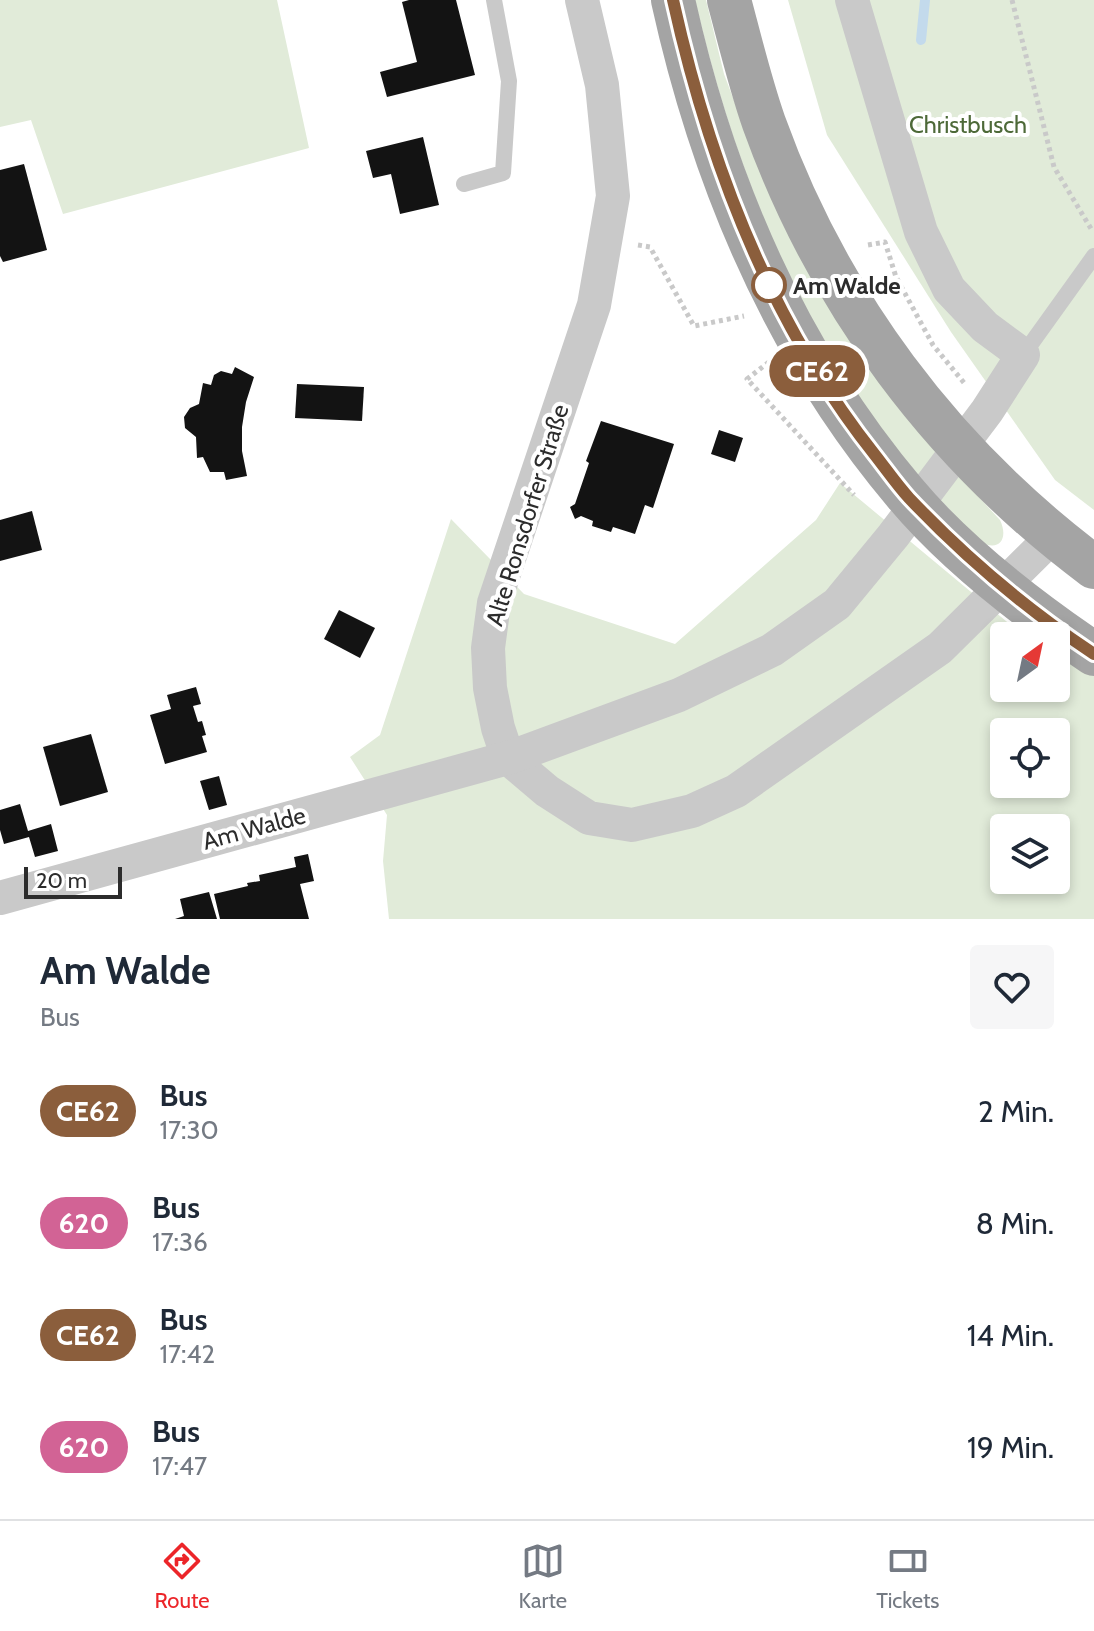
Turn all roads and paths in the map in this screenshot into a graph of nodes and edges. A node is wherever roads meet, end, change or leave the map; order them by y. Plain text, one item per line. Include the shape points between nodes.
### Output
1 (494, 0) edge
2 (582, 0) edge
3 (673, 0) edge
4 (729, 0) edge
5 (852, 0) edge
6 (1012, 0) edge
7 (464, 184) dead end
8 (1094, 233) edge
9 (627, 244) dead end
10 (868, 245) dead end
11 (1094, 256) edge
12 (727, 321) dead end
13 (1023, 355) junction
14 (755, 374) dead end
15 (987, 411) junction
16 (862, 503) dead end
17 (1053, 536) junction
18 (1094, 567) edge
19 (987, 572) junction
20 (1094, 654) edge
21 (508, 758) junction
22 (0, 898) edge

1 - 7 lane via 509,81 503,173
2 - 21 street, Alte Ronsdorfer Straße via 602,85 613,196 594,305 494,603 490,688
3 - 19 main road via 728,191 799,341 837,404 907,496
4 - 17 main road via 764,123 810,231 868,333 974,463
5 - 13 street via 921,232 949,289 985,327
6 - 8 path via 1054,167
9 - 12 path via 650,247 694,326
10 - 15 path via 885,242 896,277 933,345
11 - 13 lane
13 - 15 street, Am Walde
14 - 16 path via 747,379
15 - 21 street, Am Walde via 837,604 772,650 679,695
17 - 18 main road
17 - 19 street
19 - 20 main road
19 - 21 street via 940,648 736,791 692,811 632,825 589,818
21 - 22 street, Am Walde

